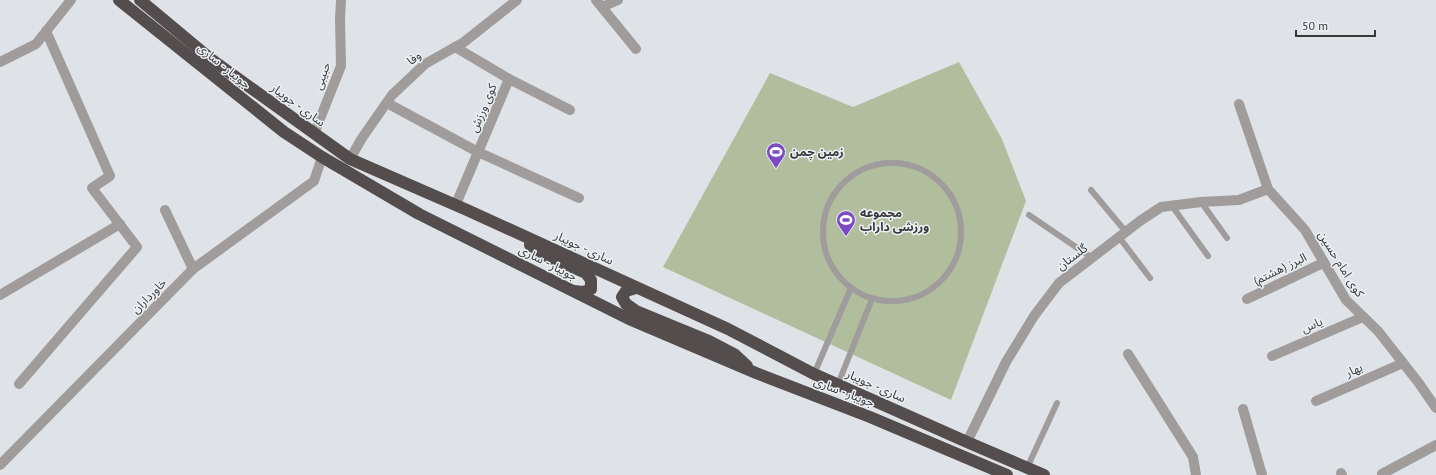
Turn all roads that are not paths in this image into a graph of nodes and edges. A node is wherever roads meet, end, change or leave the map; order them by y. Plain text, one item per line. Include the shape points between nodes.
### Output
1 (71, 0) edge
2 (119, 0) edge
3 (140, 0) edge
4 (341, 0) edge
5 (517, 0) edge
6 (618, 0) edge
7 (598, 4) edge
8 (46, 31) junction
9 (455, 47) junction
10 (636, 49) dead end
11 (0, 62) edge
12 (509, 79) junction
13 (386, 103) junction
14 (1239, 104) dead end
15 (570, 110) dead end
16 (314, 134) junction
17 (478, 152) junction
18 (322, 157) junction
19 (350, 159) junction
20 (1268, 189) junction
21 (1091, 190) dead end
22 (579, 198) dead end
23 (1201, 202) junction
24 (456, 204) junction
25 (1172, 206) junction
26 (165, 210) dead end
27 (1028, 215) dead end
28 (120, 224) junction
29 (516, 232) junction
30 (1122, 234) junction
31 (1227, 238) dead end
32 (1208, 256) dead end
33 (1092, 258) junction
34 (1323, 263) junction
35 (194, 268) junction
36 (1150, 278) dead end
37 (636, 288) junction
38 (851, 288) junction
39 (571, 291) junction
40 (0, 295) edge
41 (872, 299) junction
42 (1247, 299) dead end
43 (1363, 317) junction
44 (1128, 354) dead end
45 (1272, 356) dead end
46 (1403, 363) junction
47 (756, 373) junction
48 (814, 374) junction
49 (19, 384) dead end
50 (838, 384) junction
51 (1316, 401) dead end
52 (1057, 404) dead end
53 (1436, 408) edge
54 (1243, 409) dead end
55 (967, 442) junction
56 (1436, 445) edge
57 (0, 465) edge
58 (1027, 468) junction
59 (1382, 474) dead end
60 (1007, 475) edge
61 (1044, 475) edge
62 (1196, 475) edge
63 (1262, 475) edge

1 - 8 street
2 - 18 highway, جویبار - ساری via 284,132
3 - 16 highway, ساری - جویبار via 212,60
4 - 16 street, حبیبی via 342,66
5 - 9 street, وفا
6 - 7 street
7 - 10 street
8 - 11 street via 36,44
8 - 28 street via 110,176 92,188
9 - 12 street, کوی ورزش
9 - 13 street, وفا via 426,64
12 - 15 street
12 - 17 street, کوی ورزش
13 - 17 street
13 - 19 street, وفا
14 - 20 street
16 - 19 highway, ساری - جویبار
17 - 22 street
17 - 24 street, کوی ورزش
18 - 35 street, خاورداران via 314,181
18 - 39 highway, جویبار - ساری via 419,214
19 - 24 highway, ساری - جویبار
20 - 23 street, گلستان via 1239,200
20 - 34 street, کوی امام حسین via 1305,230
21 - 30 lane
23 - 25 street, گلستان
23 - 31 lane
24 - 29 highway, ساری - جویبار
25 - 30 street, گلستان via 1161,207
25 - 32 lane
26 - 35 street
27 - 33 lane
28 - 40 street
28 - 49 street via 137,247
29 - 37 highway, ساری - جویبار
29 - 39 highway via 544,254 586,273 591,280 591,289 583,292
30 - 33 street, گلستان
30 - 36 lane
33 - 55 street, گلستان via 1059,283 1034,316 1006,362
34 - 42 street, البرز (هشتم)
34 - 43 street, کوی امام حسین via 1346,300
35 - 57 street, خاورداران
37 - 47 highway via 626,291 622,297 626,304 734,354
37 - 48 highway, ساری - جویبار via 728,330
38 - 41 lane
38 - 41 lane via 834,272 824,250 822,227 827,206 839,187 856,172 876,164 898,163 920,168 939,180 953,198 961,220 961,243 953,265 938,284 918,296 896,301
38 - 48 lane
39 - 47 highway, جویبار - ساری via 629,320
41 - 50 lane
43 - 45 street, یاس
43 - 46 street, کوی امام حسین via 1378,331
44 - 62 street via 1193,457
46 - 51 street, بهار
46 - 53 street, کوی امام حسین
47 - 60 highway, جویبار - ساری
48 - 50 highway, ساری - جویبار
50 - 55 highway, ساری - جویبار
52 - 58 lane
54 - 63 street
55 - 58 highway, ساری - جویبار
56 - 59 street
58 - 61 highway, ساری - جویبار

